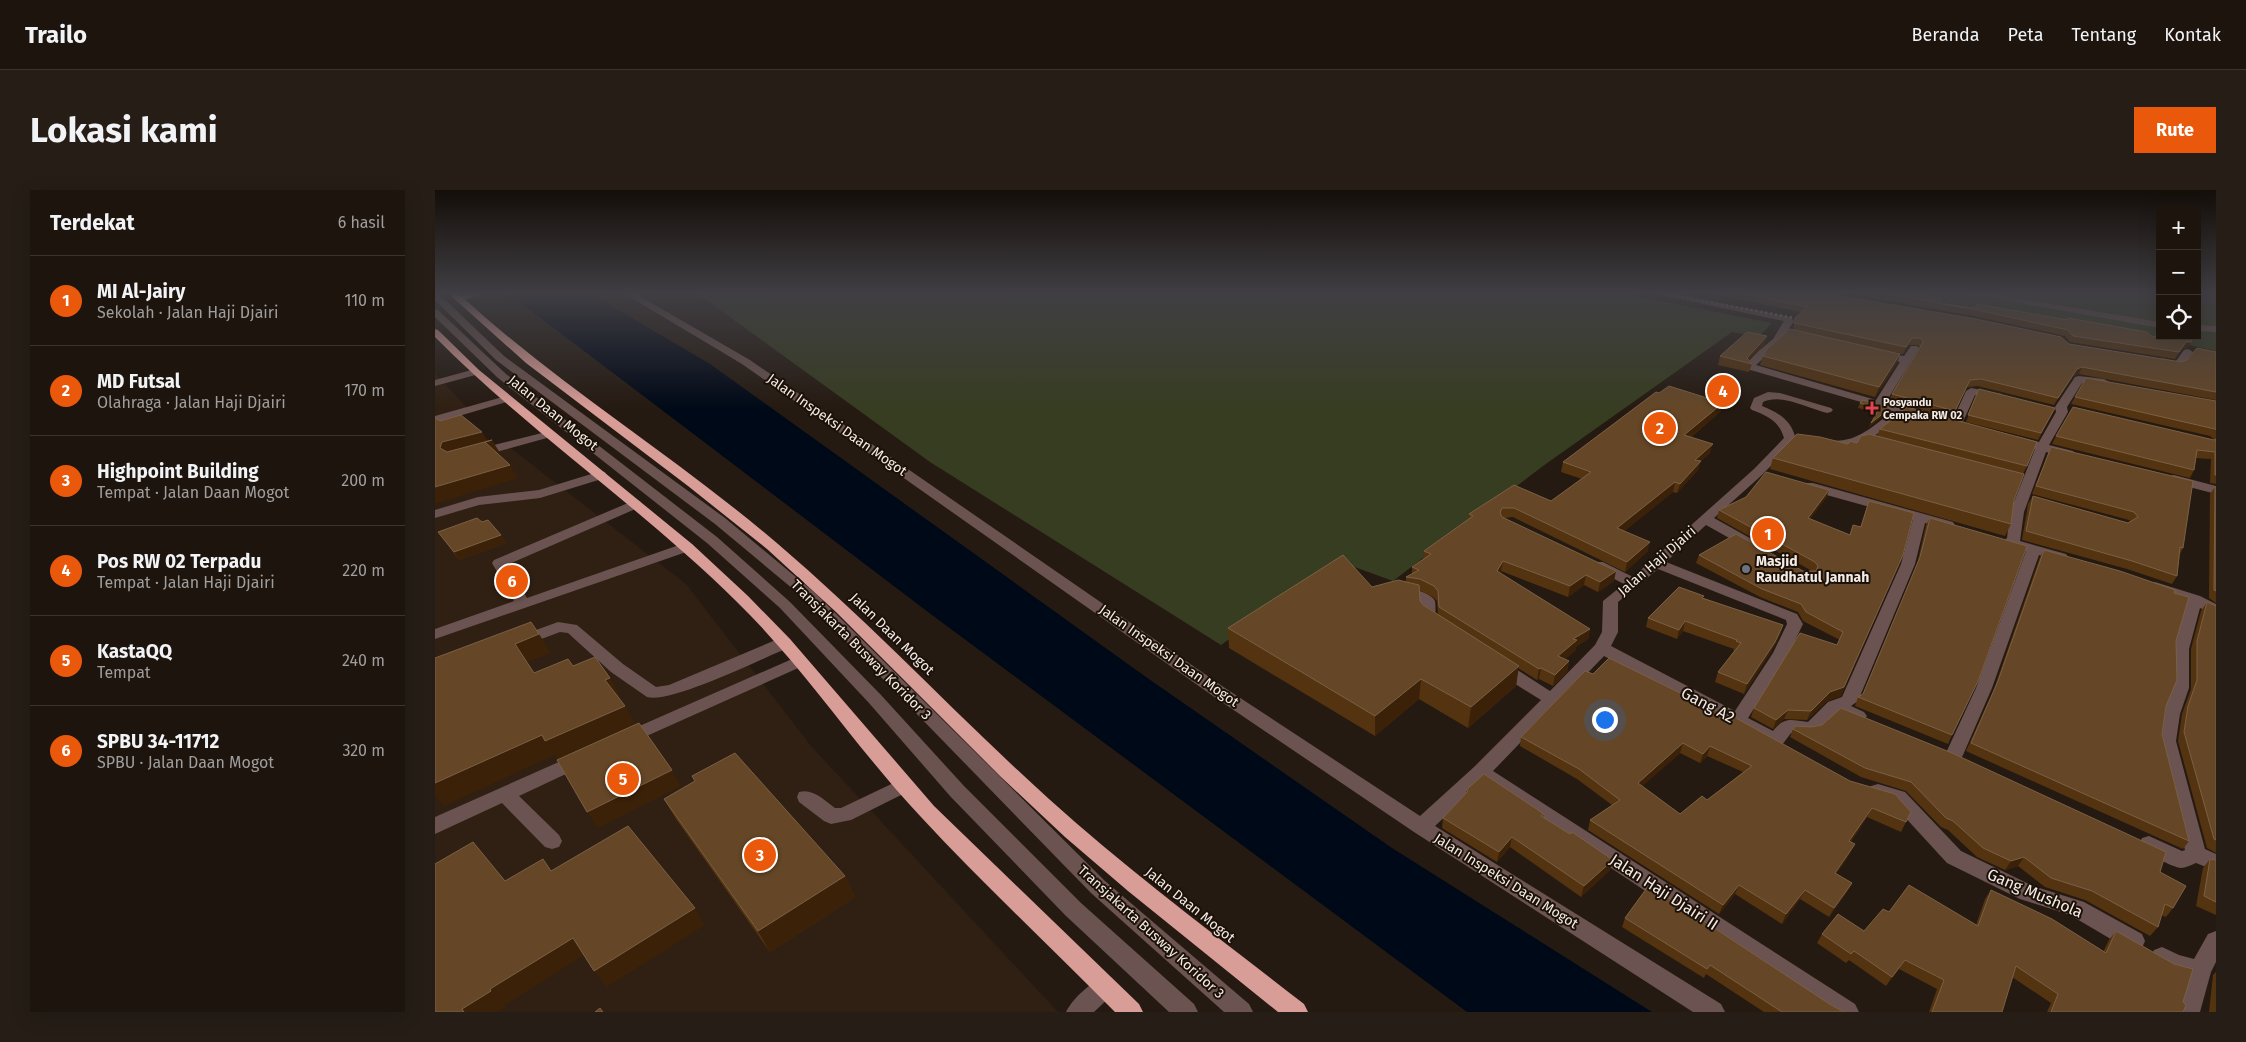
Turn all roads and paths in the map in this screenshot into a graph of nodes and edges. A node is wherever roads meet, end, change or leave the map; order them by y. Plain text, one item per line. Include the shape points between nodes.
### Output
1 (456, 332) edge
2 (474, 332) edge
3 (496, 332) edge
4 (695, 332) edge
5 (1788, 332) edge
6 (2152, 332) edge
7 (436, 333) edge
8 (2151, 335) edge
9 (1914, 348) edge
10 (1869, 352) edge
11 (2188, 352) edge
12 (2149, 359) edge
13 (1907, 360) junction
14 (475, 372) junction
15 (435, 383) edge
16 (2120, 385) edge
17 (506, 398) junction
18 (2006, 398) edge
19 (1879, 404) junction
20 (1901, 409) junction
21 (1827, 410) dead end
22 (438, 416) edge
23 (1929, 416) edge
24 (1957, 424) edge
25 (548, 432) junction
26 (2001, 435) edge
27 (1790, 439) junction
28 (1864, 439) junction
29 (1882, 444) edge
30 (2042, 447) junction
31 (2080, 456) edge
32 (465, 457) edge
33 (596, 471) junction
34 (1758, 472) junction
35 (2158, 475) edge
36 (1777, 477) edge
37 (1795, 482) edge
38 (2216, 490) edge
39 (635, 504) junction
40 (435, 514) edge
41 (1920, 517) junction
42 (1705, 519) junction
43 (1957, 527) edge
44 (1995, 538) edge
45 (2013, 543) junction
46 (687, 547) junction
47 (2034, 549) junction
48 (1764, 552) edge
49 (1585, 559) edge
50 (2077, 562) edge
51 (1655, 564) junction
52 (2139, 580) edge
53 (1634, 583) junction
54 (1384, 595) edge
55 (2195, 599) junction
56 (523, 603) junction
57 (2216, 610) edge
58 (1444, 630) edge
59 (435, 634) edge
60 (785, 643) junction
61 (505, 648) edge
62 (1602, 648) junction
63 (1485, 657) edge
64 (799, 661) junction
65 (1553, 700) junction
66 (1834, 706) junction
67 (1737, 721) junction
68 (1871, 721) edge
69 (613, 745) edge
70 (1935, 747) edge
71 (595, 753) edge
72 (1954, 755) junction
73 (1971, 763) edge
74 (1481, 772) junction
75 (904, 785) junction
76 (1863, 786) edge
77 (505, 794) junction
78 (806, 797) dead end
79 (435, 826) edge
80 (1421, 827) junction
81 (2129, 836) edge
82 (552, 841) dead end
83 (2196, 854) junction
84 (2216, 863) edge
85 (2216, 941) edge
86 (2200, 970) junction
87 (1105, 987) junction
88 (1078, 1012) edge
89 (1131, 1012) edge
90 (1186, 1012) edge
91 (1241, 1012) edge
92 (1295, 1012) edge
93 (1713, 1012) edge
94 (1847, 1012) edge
95 (2188, 1012) edge

1 - 90 street, Transjakarta Busway Koridor 3 via 502,376 712,540 785,605 964,798 1073,909
2 - 91 street, Transjakarta Busway Koridor 3 via 537,387 720,521 809,596 1098,888
3 - 92 highway, Jalan Daan Mogot via 527,359 737,516 815,583 1043,805
4 - 80 street, Jalan Inspeksi Daan Mogot via 746,362 1219,692
5 - 19 street via 1751,367
6 - 8 street
7 - 14 highway, Jalan Daan Mogot
9 - 13 street
10 - 13 street
11 - 12 street via 2178,364
13 - 19 street
14 - 15 street
14 - 17 highway, Jalan Daan Mogot
16 - 30 street via 2079,379
17 - 22 street
17 - 25 highway, Jalan Daan Mogot
18 - 24 street via 1971,391
19 - 20 street
20 - 23 street
20 - 28 street
21 - 27 street via 1780,396 1768,395 1758,400 1757,408 1776,416 1788,428
25 - 32 street via 525,442
25 - 33 highway, Jalan Daan Mogot
26 - 30 street
27 - 28 street via 1825,446 1842,446
27 - 34 street, Jalan Haji Djairi
28 - 29 street
30 - 31 street
30 - 45 street via 2024,481 2027,498 2017,512
33 - 39 highway, Jalan Daan Mogot
33 - 40 street via 540,494 478,502
34 - 36 street
34 - 42 street, Jalan Haji Djairi
35 - 38 street
37 - 41 street
39 - 46 highway, Jalan Daan Mogot
39 - 56 street via 499,563
41 - 43 street
41 - 66 street via 1909,564 1849,701
42 - 48 street
42 - 51 street, Jalan Haji Djairi
44 - 45 street
45 - 47 street
46 - 56 street
46 - 60 highway, Jalan Daan Mogot
47 - 50 street
47 - 72 street via 1984,688
49 - 53 street
51 - 53 street, Jalan Haji Djairi
51 - 67 street via 1792,617 1795,624 1781,653
52 - 55 street
53 - 62 street, Jalan Haji Djairi via 1611,601 1610,632
54 - 58 street via 1400,590 1427,601 1428,620
55 - 57 street
55 - 83 street via 2181,649 2181,688 2171,714 2167,741
56 - 59 street
60 - 61 street via 673,690 653,693 617,668 571,628 558,627
60 - 64 highway, Jalan Daan Mogot
62 - 65 street, Jalan Haji Djairi
62 - 67 street, Gang A2
63 - 65 street
64 - 69 street
64 - 75 highway, Jalan Daan Mogot
65 - 74 street, Jalan Haji Djairi
66 - 67 street, Gang A2 via 1812,729 1787,726 1784,745
66 - 68 street
70 - 72 street
71 - 77 street
72 - 73 street
74 - 80 street, Jalan Haji Djairi
74 - 94 street, Jalan Haji Djairi II
75 - 78 street via 844,816 831,816
75 - 87 highway, Jalan Daan Mogot
76 - 86 street, Gang Mushola via 1898,797 1954,857 2027,893 2076,908 2175,964
77 - 79 street
77 - 82 street
80 - 93 street, Jalan Inspeksi Daan Mogot
81 - 83 street via 2182,860
83 - 84 street
85 - 86 street
86 - 95 street
87 - 88 street
87 - 89 highway, Jalan Daan Mogot

